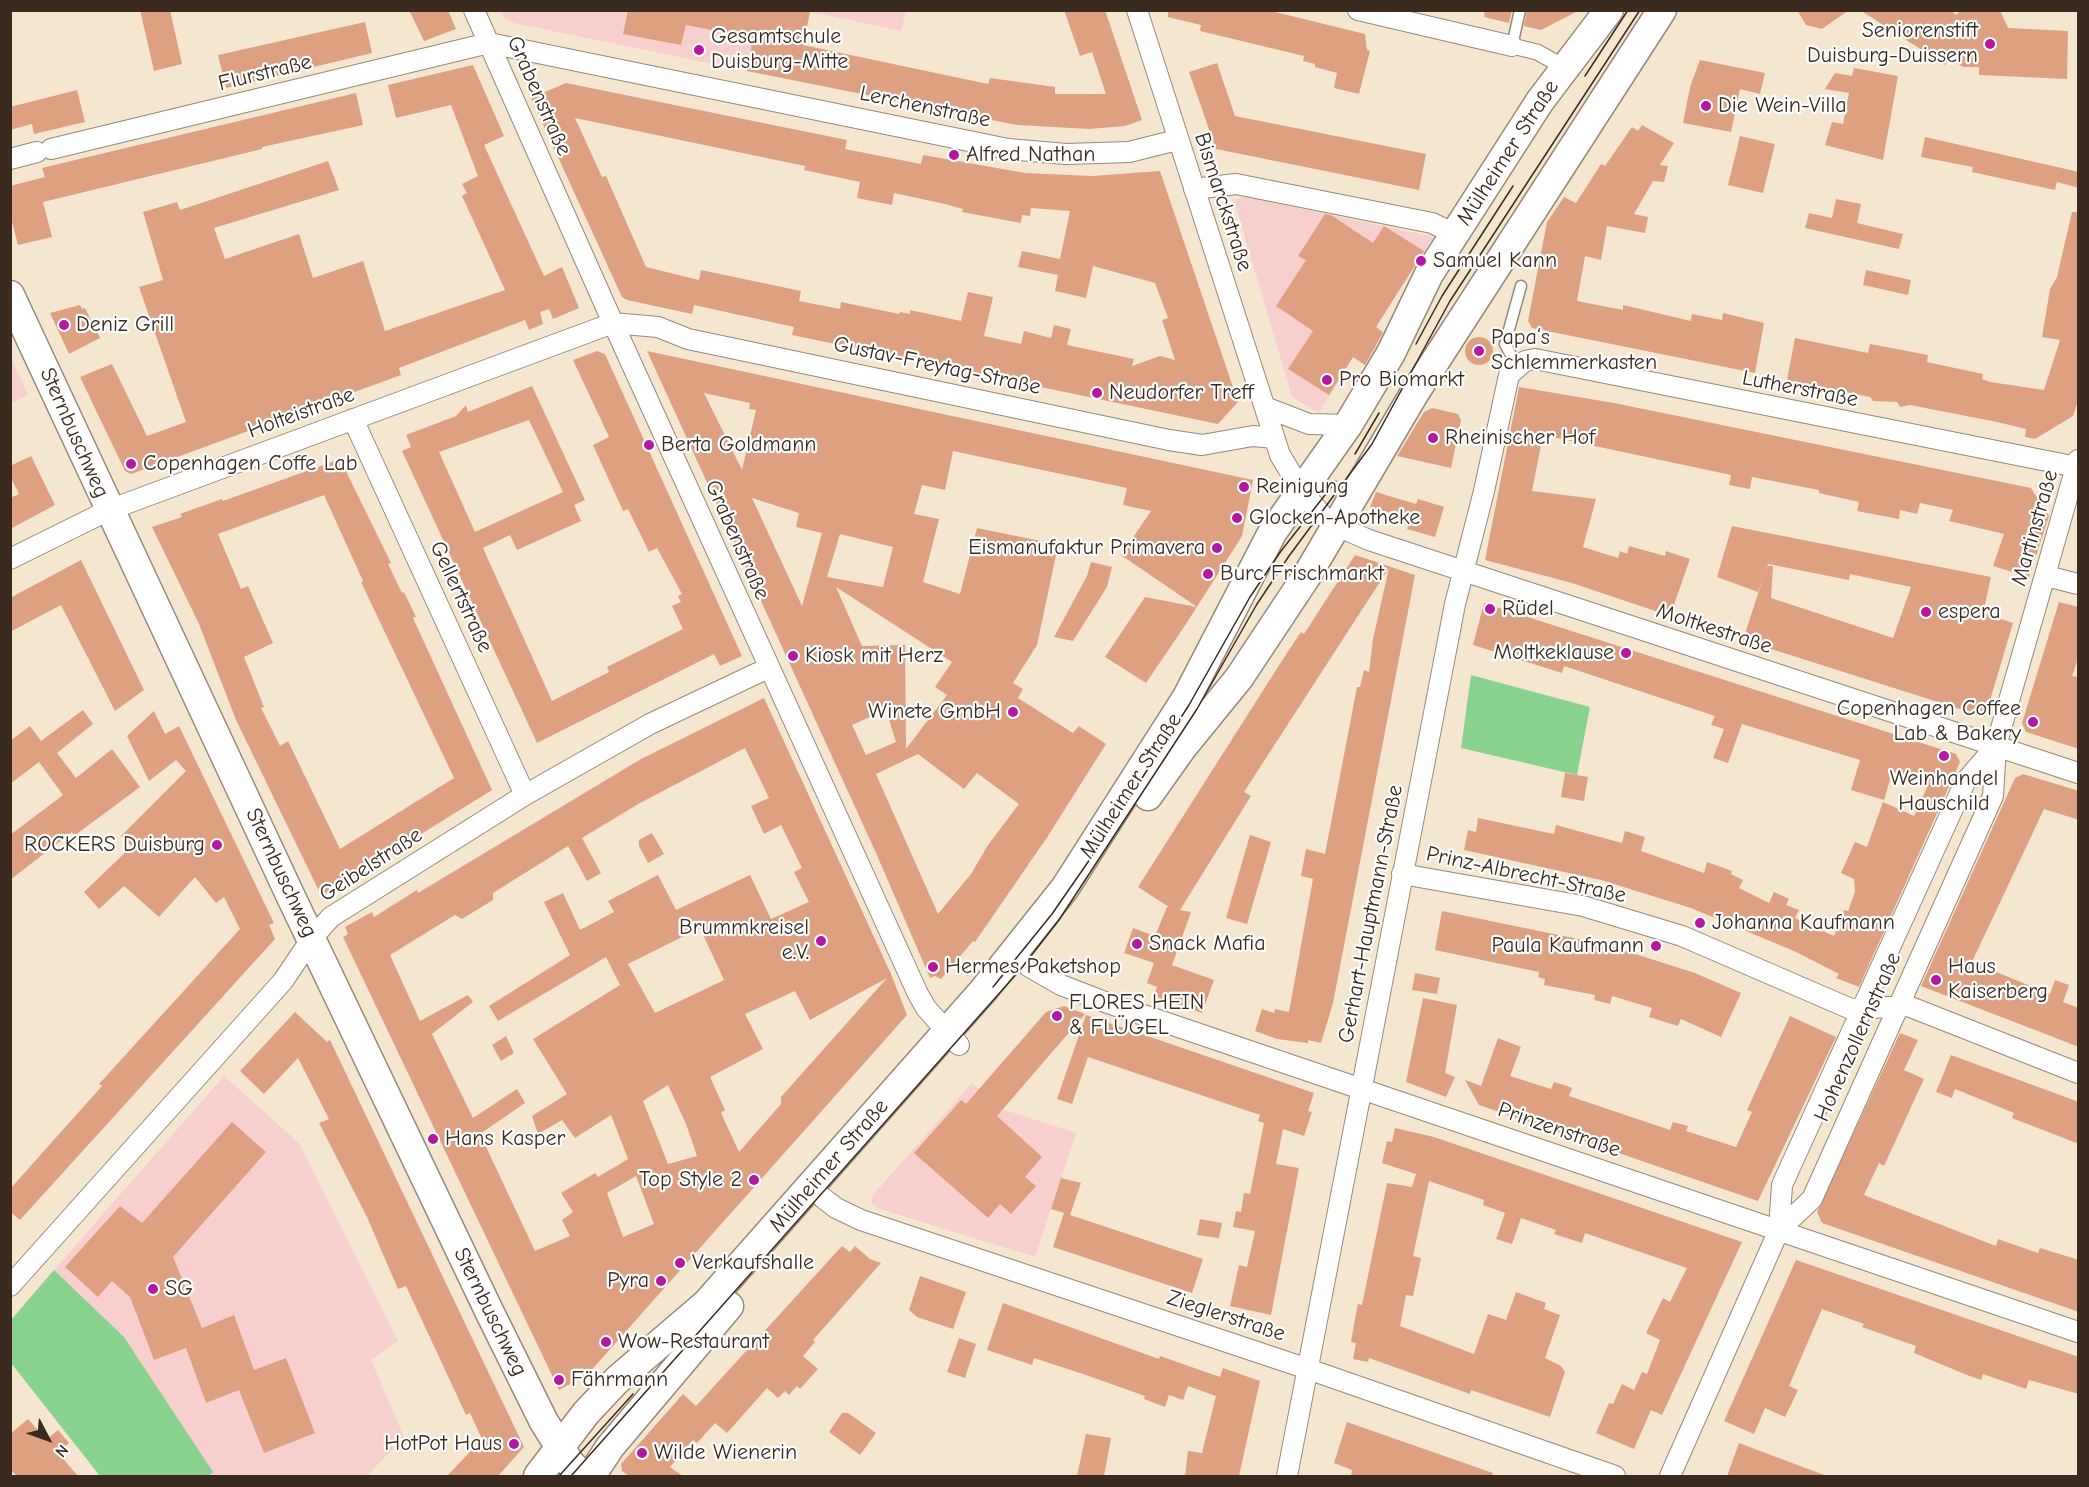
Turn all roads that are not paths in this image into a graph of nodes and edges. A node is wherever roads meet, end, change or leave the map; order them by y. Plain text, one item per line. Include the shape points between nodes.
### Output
1 (474, 10) edge
2 (1137, 10) edge
3 (1358, 10) edge
4 (1520, 10) edge
5 (1609, 10) edge
6 (1662, 10) edge
7 (489, 43) junction
8 (1512, 46) junction
9 (1564, 67) junction
10 (1177, 141) junction
11 (10, 159) edge
12 (1194, 189) junction
13 (1455, 234) junction
14 (1521, 286) dead end
15 (10, 295) edge
16 (613, 323) junction
17 (1517, 366) junction
18 (353, 419) junction
19 (1270, 422) junction
20 (1348, 425) junction
21 (2078, 464) edge
22 (1301, 490) junction
23 (109, 510) junction
24 (1337, 526) junction
25 (10, 559) edge
26 (1465, 572) junction
27 (2046, 576) junction
28 (2079, 584) edge
29 (768, 668) junction
30 (1996, 746) junction
31 (2079, 773) edge
32 (525, 795) junction
33 (1402, 874) junction
34 (312, 938) junction
35 (1028, 966) junction
36 (1898, 1005) junction
37 (1861, 1010) junction
38 (953, 1039) junction
39 (2079, 1073) edge
40 (1363, 1089) junction
41 (824, 1198) junction
42 (1779, 1230) junction
43 (10, 1286) edge
44 (2079, 1332) edge
45 (1308, 1369) junction
46 (560, 1447) junction
47 (538, 1476) edge
48 (554, 1476) edge
49 (582, 1476) edge
50 (591, 1476) edge
51 (1287, 1476) edge
52 (1615, 1476) edge
53 (1670, 1476) edge

1 - 7 street, Grabenstraße
2 - 10 street, Bismarckstraße
3 - 8 street
4 - 8 lane
5 - 9 main road, Mülheimer Straße
6 - 24 main road, Mülheimer Straße via 1414,394
7 - 10 street, Lerchenstraße via 1008,149 1066,154 1129,153
7 - 11 street, Flurstraße
7 - 16 street, Grabenstraße
8 - 9 street via 1537,52
9 - 13 main road, Mülheimer Straße
10 - 12 street, Bismarckstraße
12 - 13 street via 1236,184 1432,223
12 - 19 street, Bismarckstraße
13 - 20 main road, Mülheimer Straße via 1423,284 1391,353
14 - 17 lane via 1505,345
15 - 23 main road, Sternbuschweg
16 - 18 street, Holteistraße
16 - 19 street, Gustav-Freytag-Straße via 658,327 688,339 1202,445 1253,436
16 - 29 street, Grabenstraße
17 - 21 street, Lutherstraße via 1535,359
17 - 26 street, Gerhart-Hauptmann-Straße via 1509,375
18 - 23 street, Holteistraße
18 - 32 street, Gellertstraße
19 - 20 street
19 - 22 street, Bismarckstraße via 1289,472
20 - 22 main road, Mülheimer Straße
21 - 27 street, Martinstraße
22 - 24 street, Bismarckstraße
22 - 38 main road, Mülheimer Straße via 1255,563 1187,697 1102,833
23 - 25 street, Holteistraße
23 - 34 main road, Sternbuschweg
24 - 26 street, Moltkestraße
24 - 35 main road, Mülheimer Straße via 1239,678 1164,771 1098,873
26 - 30 street, Moltkestraße
26 - 33 street, Gerhart-Hauptmann-Straße via 1455,604
27 - 28 street
27 - 30 street, Martinstraße
29 - 32 street, Geibelstraße via 650,724
29 - 38 street, Grabenstraße via 918,994
30 - 31 street, Moltkestraße
30 - 36 street, Hohenzollernstraße via 1993,796
30 - 37 street, Hohenzollernstraße via 1965,782
32 - 34 street, Geibelstraße via 338,912
33 - 37 street, Prinz-Albrecht-Straße via 1583,906 1682,936
33 - 40 street, Gerhart-Hauptmann-Straße
34 - 43 street, Geibelstraße via 283,981
34 - 46 main road, Sternbuschweg via 523,1382
35 - 38 main road, Mülheimer Straße
35 - 40 street, Prinzenstraße via 1061,985 1105,1002
36 - 37 street, Prinz-Albrecht-Straße
36 - 39 street, Prinz-Albrecht-Straße
36 - 42 street, Hohenzollernstraße via 1812,1199
37 - 42 street, Hohenzollernstraße via 1782,1185
38 - 41 main road, Mülheimer Straße
38 - 46 main road, Mülheimer Straße via 706,1304 617,1380
40 - 42 street, Prinzenstraße
40 - 45 street, Gerhart-Hauptmann-Straße
41 - 45 street, Zieglerstraße via 861,1220
41 - 50 main road, Mülheimer Straße via 692,1348 610,1447
42 - 44 street, Prinzenstraße
42 - 53 street, Hohenzollernstraße
45 - 51 street, Gerhart-Hauptmann-Straße
45 - 52 street, Zieglerstraße
46 - 47 main road, Mülheimer Straße
46 - 48 lane
46 - 49 main road, Sternbuschweg

